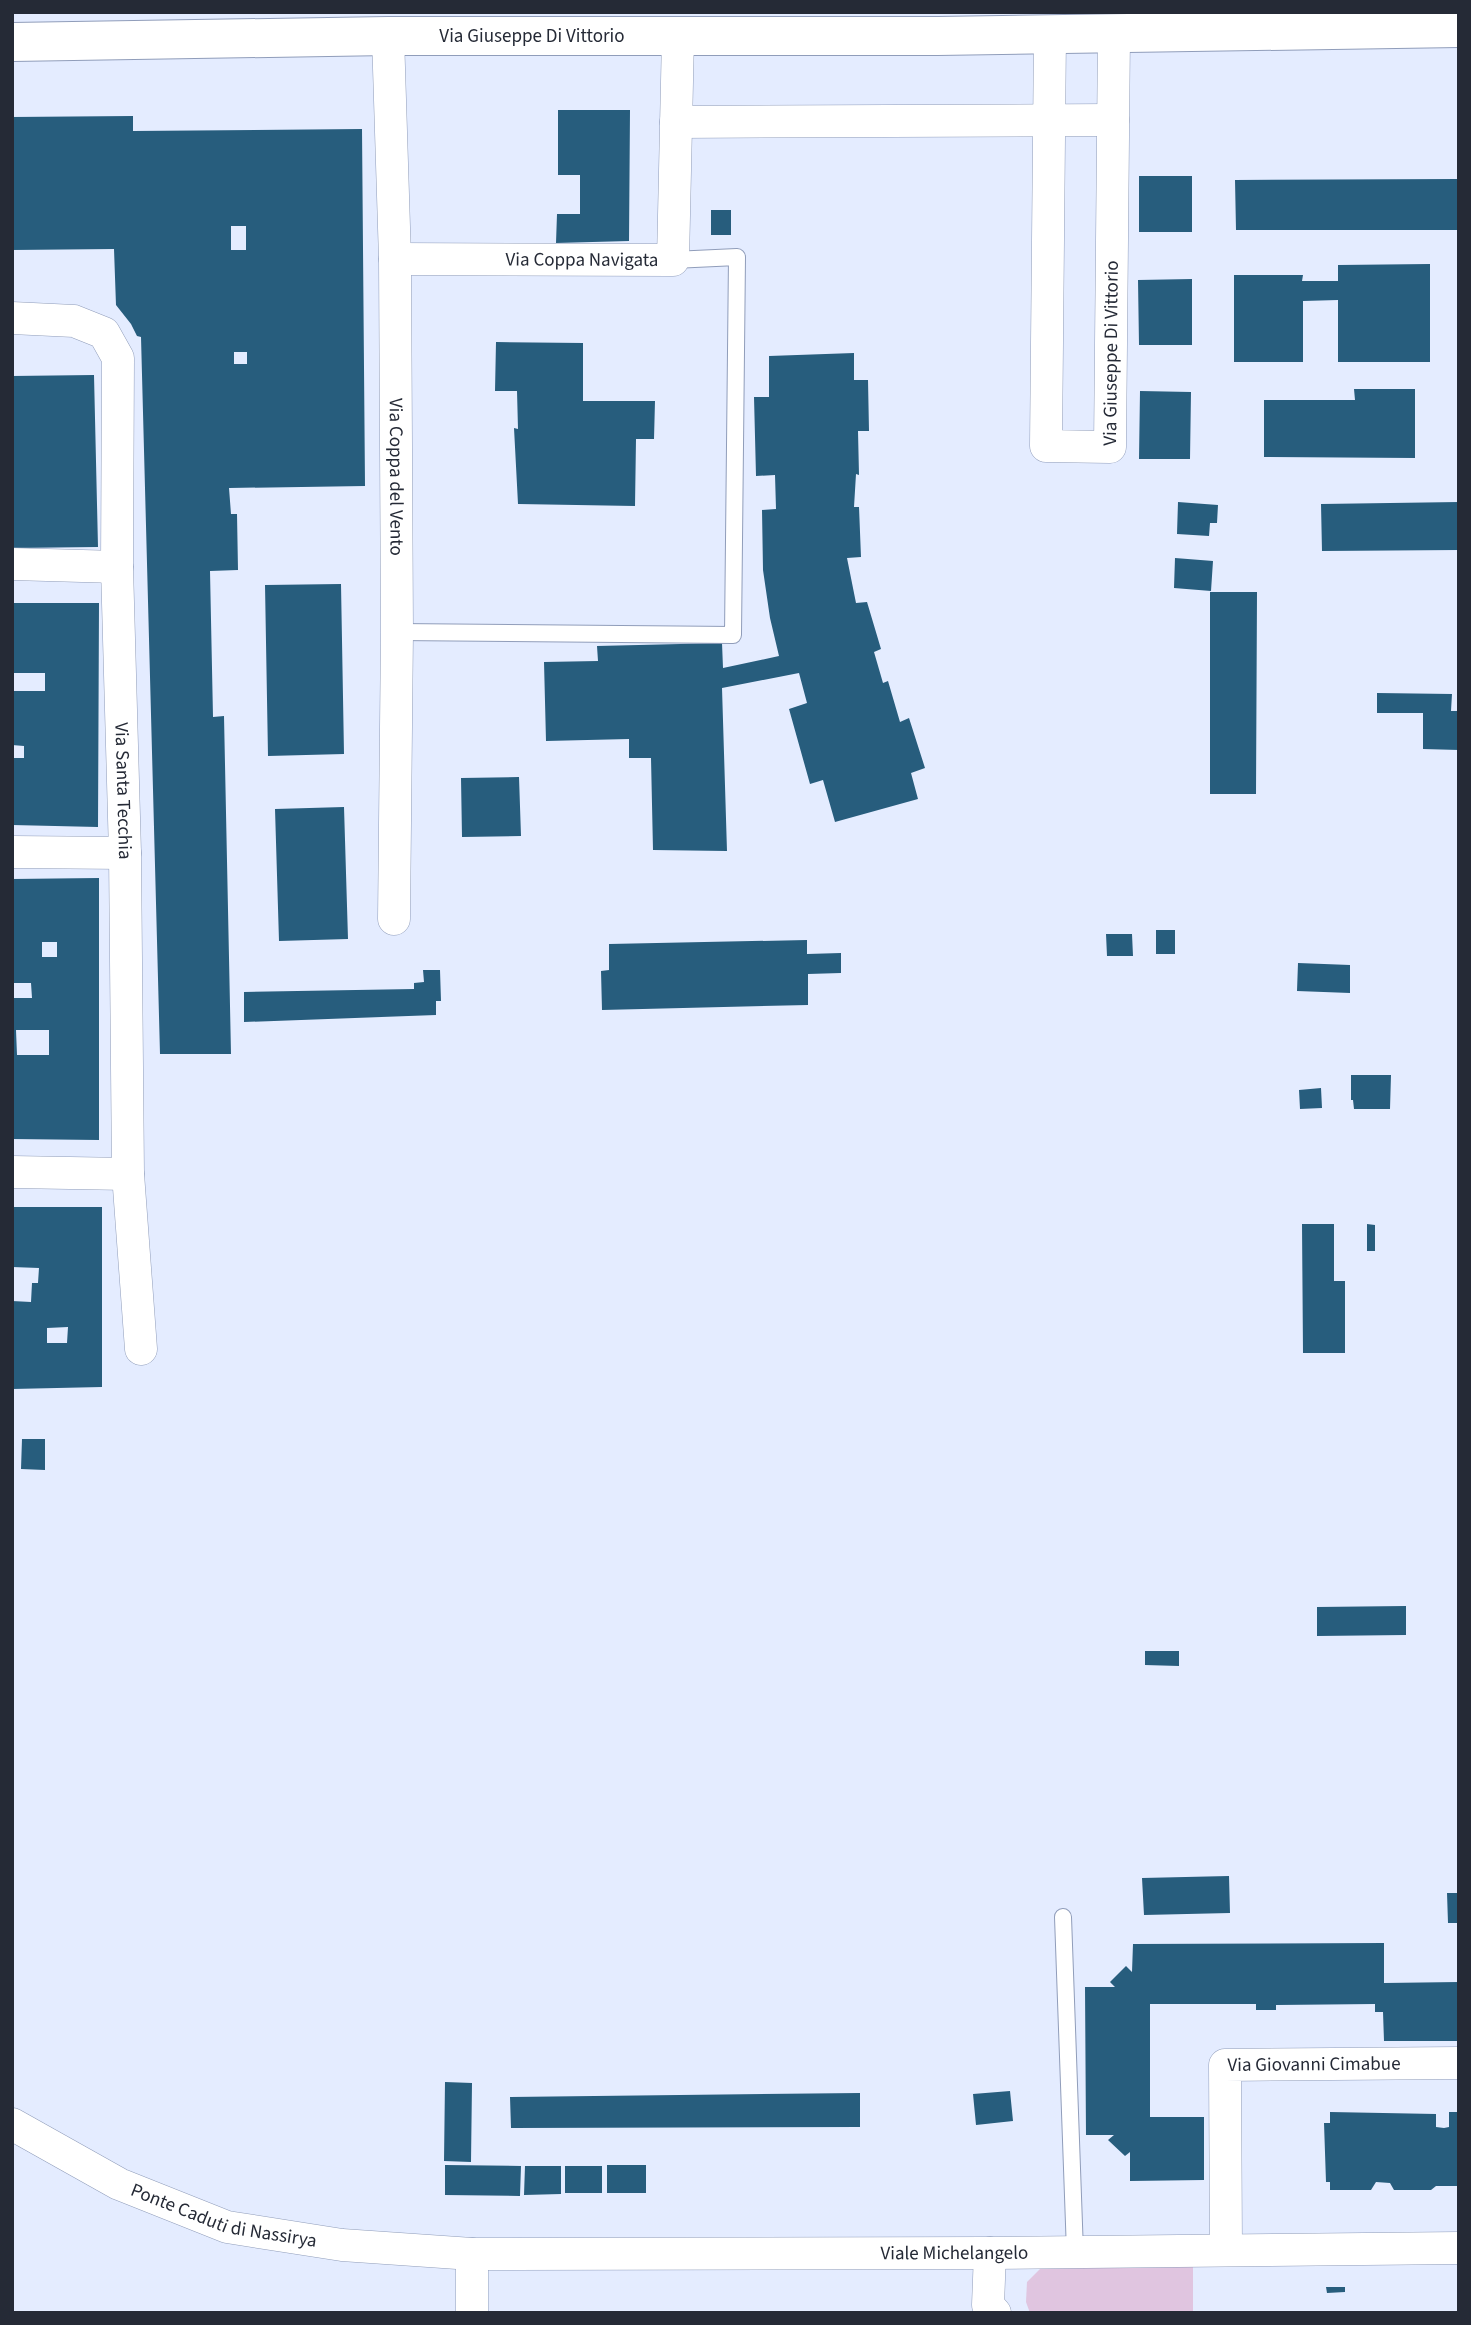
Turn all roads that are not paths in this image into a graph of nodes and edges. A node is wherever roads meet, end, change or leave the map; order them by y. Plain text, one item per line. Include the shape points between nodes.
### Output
1 (1459, 28) edge
2 (1050, 34) junction
3 (1114, 34) junction
4 (388, 36) junction
5 (678, 37) junction
6 (12, 42) edge
7 (1113, 120) junction
8 (1049, 121) junction
9 (676, 122) junction
10 (395, 259) junction
11 (673, 260) junction
12 (12, 318) edge
13 (12, 564) edge
14 (117, 567) junction
15 (397, 632) junction
16 (12, 852) edge
17 (125, 853) junction
18 (394, 919) dead end
19 (12, 1172) edge
20 (128, 1174) junction
21 (142, 1349) dead end
22 (1063, 1917) dead end
23 (1459, 2063) edge
24 (12, 2124) edge
25 (1459, 2248) edge
26 (1226, 2249) junction
27 (1075, 2252) junction
28 (461, 2253) junction
29 (990, 2253) junction
30 (472, 2313) edge
31 (995, 2313) edge

1 - 3 main road, Via Giuseppe Di Vittorio
2 - 3 main road, Via Giuseppe Di Vittorio
2 - 5 main road, Via Giuseppe Di Vittorio
2 - 8 street, Via Giuseppe Di Vittorio
3 - 7 street, Via Giuseppe Di Vittorio
4 - 5 main road, Via Giuseppe Di Vittorio
4 - 6 main road, Via Giuseppe Di Vittorio
4 - 10 street, Via Coppa del Vento
5 - 9 street, Via Coppa Navigata
7 - 8 street
7 - 8 street, Via Giuseppe Di Vittorio via 1110,447 1046,446
8 - 9 street
9 - 11 street, Via Coppa Navigata
10 - 11 street, Via Coppa Navigata
10 - 15 street, Via Coppa del Vento
11 - 15 lane via 737,257 733,635
12 - 14 street, Via Santa Tecchia via 74,321 104,333 118,358
13 - 14 street
14 - 17 street, Via Santa Tecchia
15 - 18 street, Via Coppa del Vento
16 - 17 street
17 - 20 street, Via Santa Tecchia
19 - 20 street
20 - 21 street, Via Santa Tecchia
22 - 27 lane
23 - 26 street, Via Giovanni Cimabue via 1225,2066
24 - 28 street, Ponte Caduti di Nassirya via 119,2184 228,2227 342,2245
25 - 26 street, Viale Michelangelo
26 - 27 street, Viale Michelangelo
27 - 29 street, Viale Michelangelo
28 - 29 street, Viale Michelangelo
28 - 30 street
29 - 31 street via 988,2305

